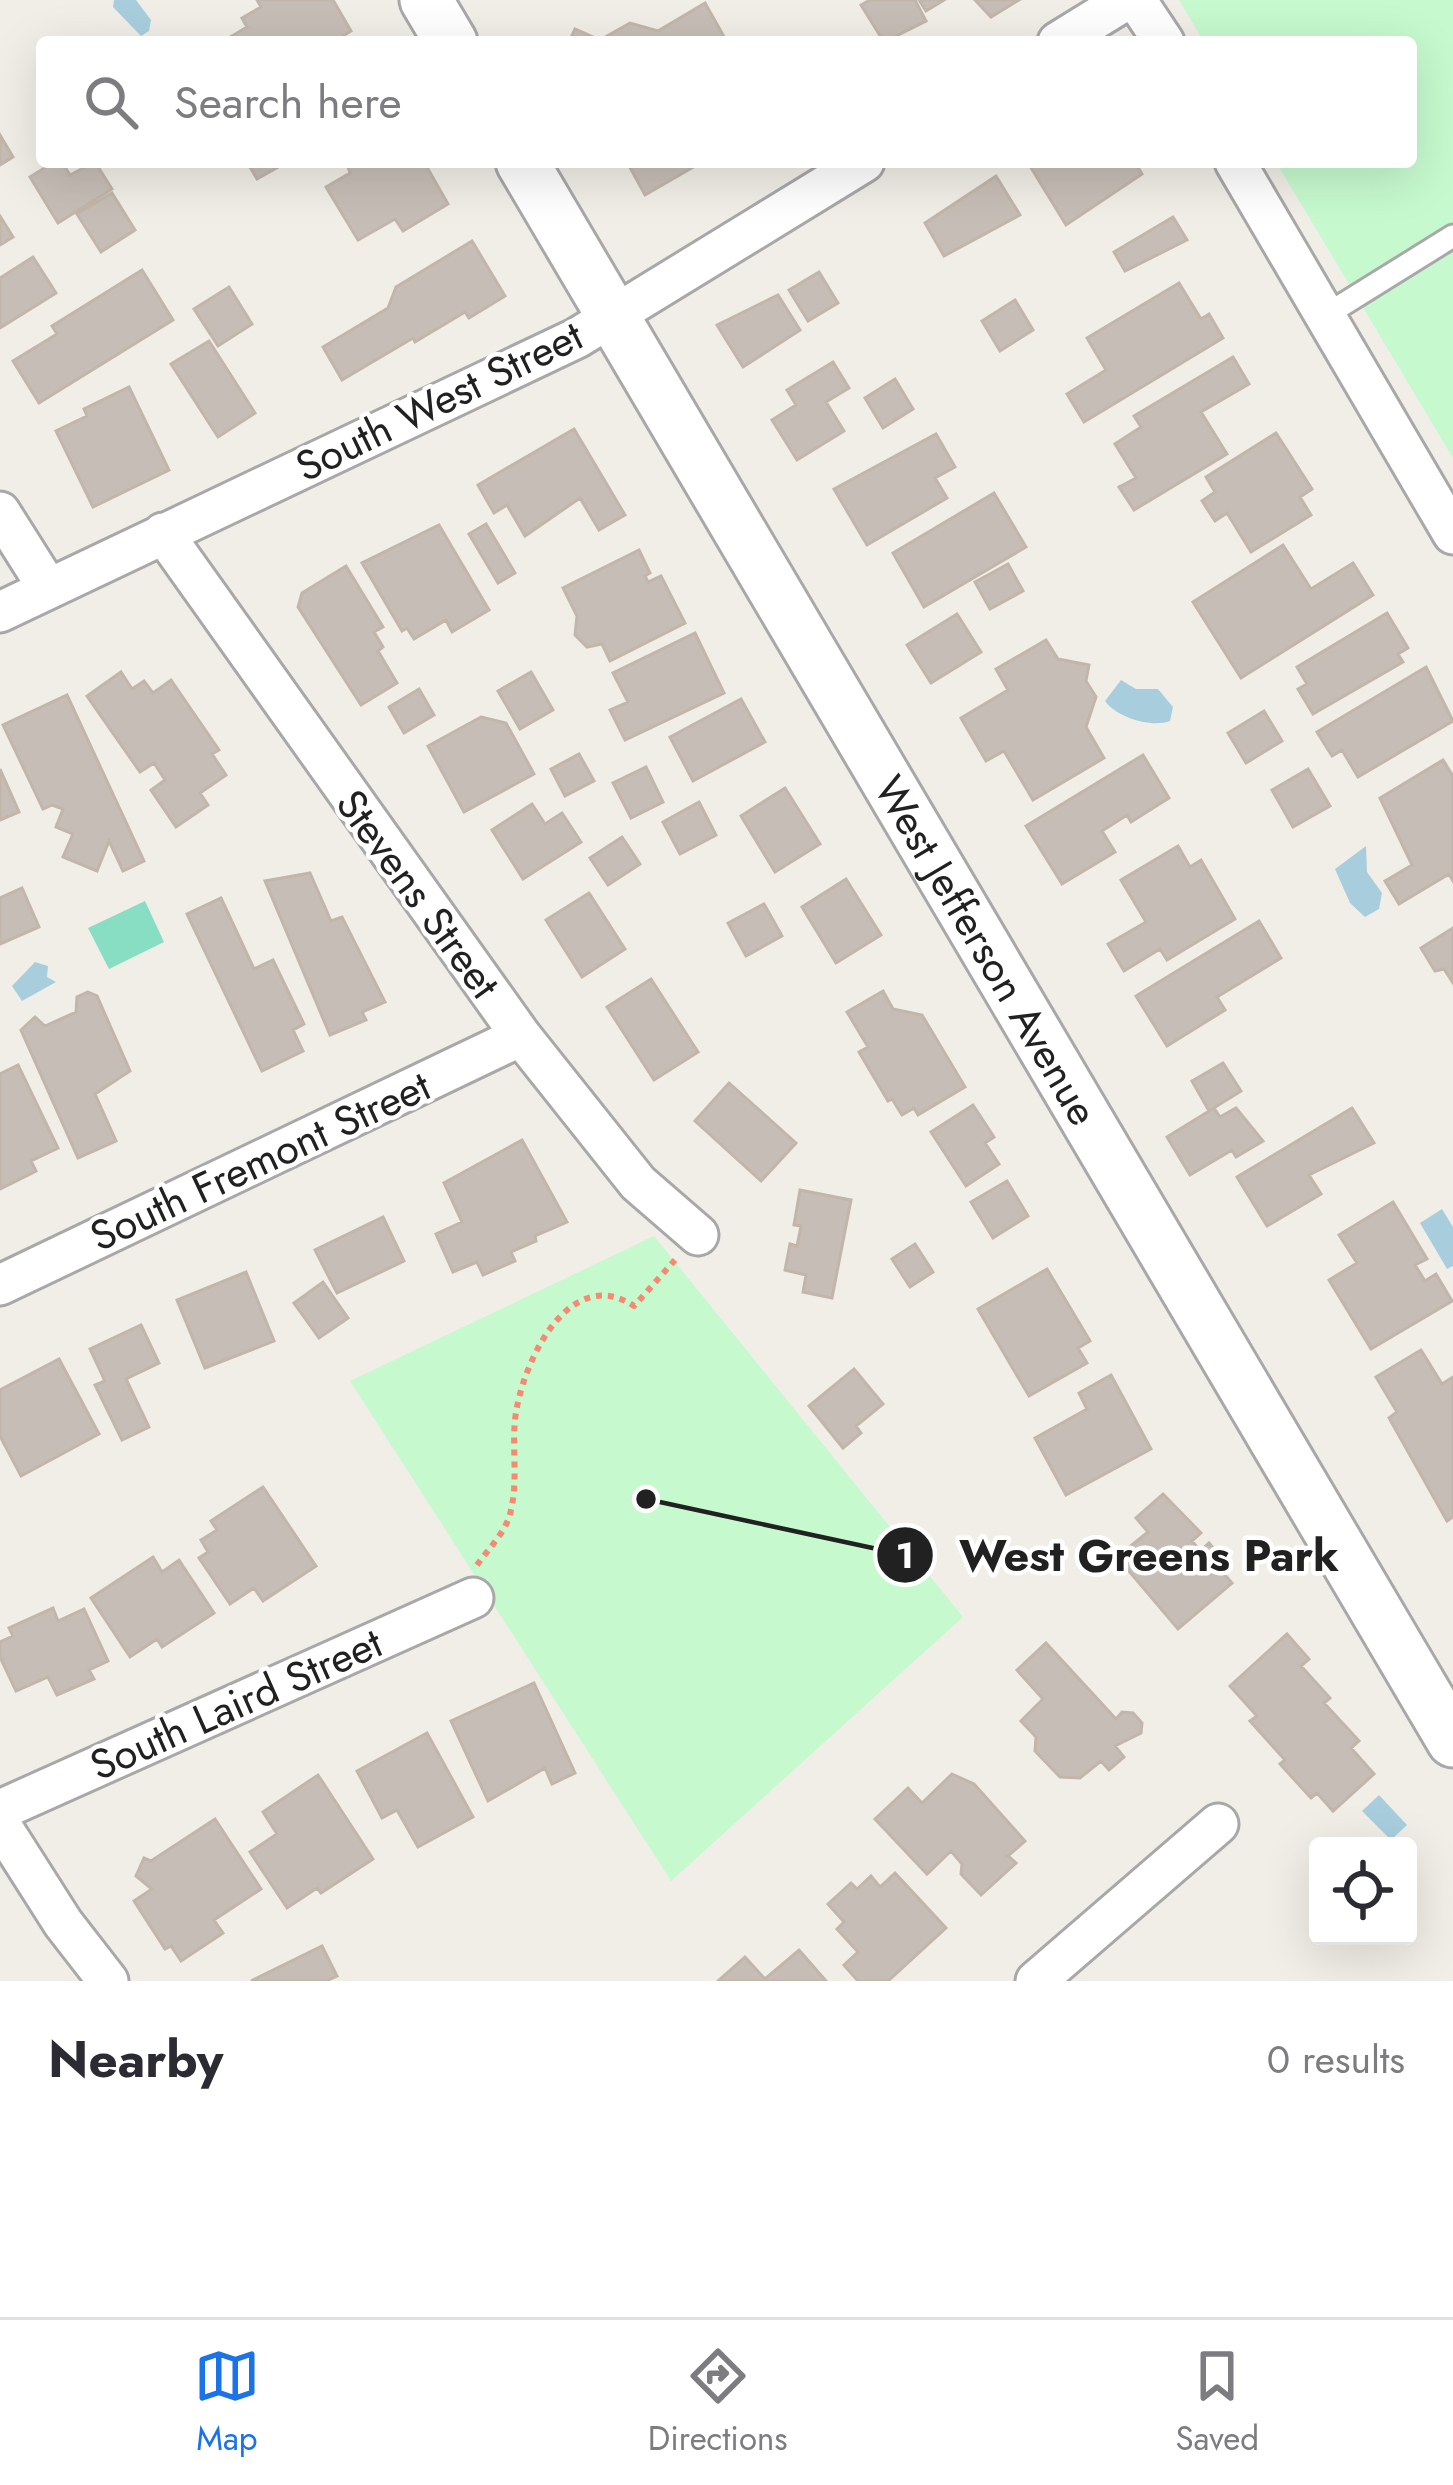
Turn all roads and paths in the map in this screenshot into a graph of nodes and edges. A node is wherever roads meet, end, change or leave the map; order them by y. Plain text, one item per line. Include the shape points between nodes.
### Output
1 (426, 0) edge
2 (1126, 0) edge
3 (1136, 0) edge
4 (447, 36) edge
5 (1068, 36) edge
6 (1160, 36) edge
7 (526, 168) edge
8 (854, 168) edge
9 (1239, 168) edge
10 (1453, 236) edge
11 (614, 315) junction
12 (1326, 315) junction
13 (0, 512) edge
14 (163, 533) junction
15 (1453, 535) edge
16 (48, 588) junction
17 (0, 612) edge
18 (520, 1036) junction
19 (687, 1247) joint
20 (0, 1285) edge
21 (473, 1598) joint
22 (1453, 1741) edge
23 (0, 1810) edge
24 (0, 1824) edge
25 (1218, 1824) dead end
26 (108, 1981) edge
27 (1036, 1981) edge

1 - 4 street
2 - 5 street
3 - 6 street
7 - 11 street, West Jefferson Avenue
8 - 11 street, South West Street
9 - 12 street
10 - 12 lane
11 - 14 street, South West Street
11 - 22 street, West Jefferson Avenue
12 - 15 street
13 - 16 street
14 - 16 street, South West Street
14 - 18 street, Stevens Street
16 - 17 street, South West Street
18 - 19 street, Stevens Street
18 - 20 street, South Fremont Street
19 - 21 path via 634,1306 595,1293 568,1304 548,1336 515,1413 511,1512 477,1563
21 - 23 street, South Laird Street
24 - 26 street
25 - 27 street

